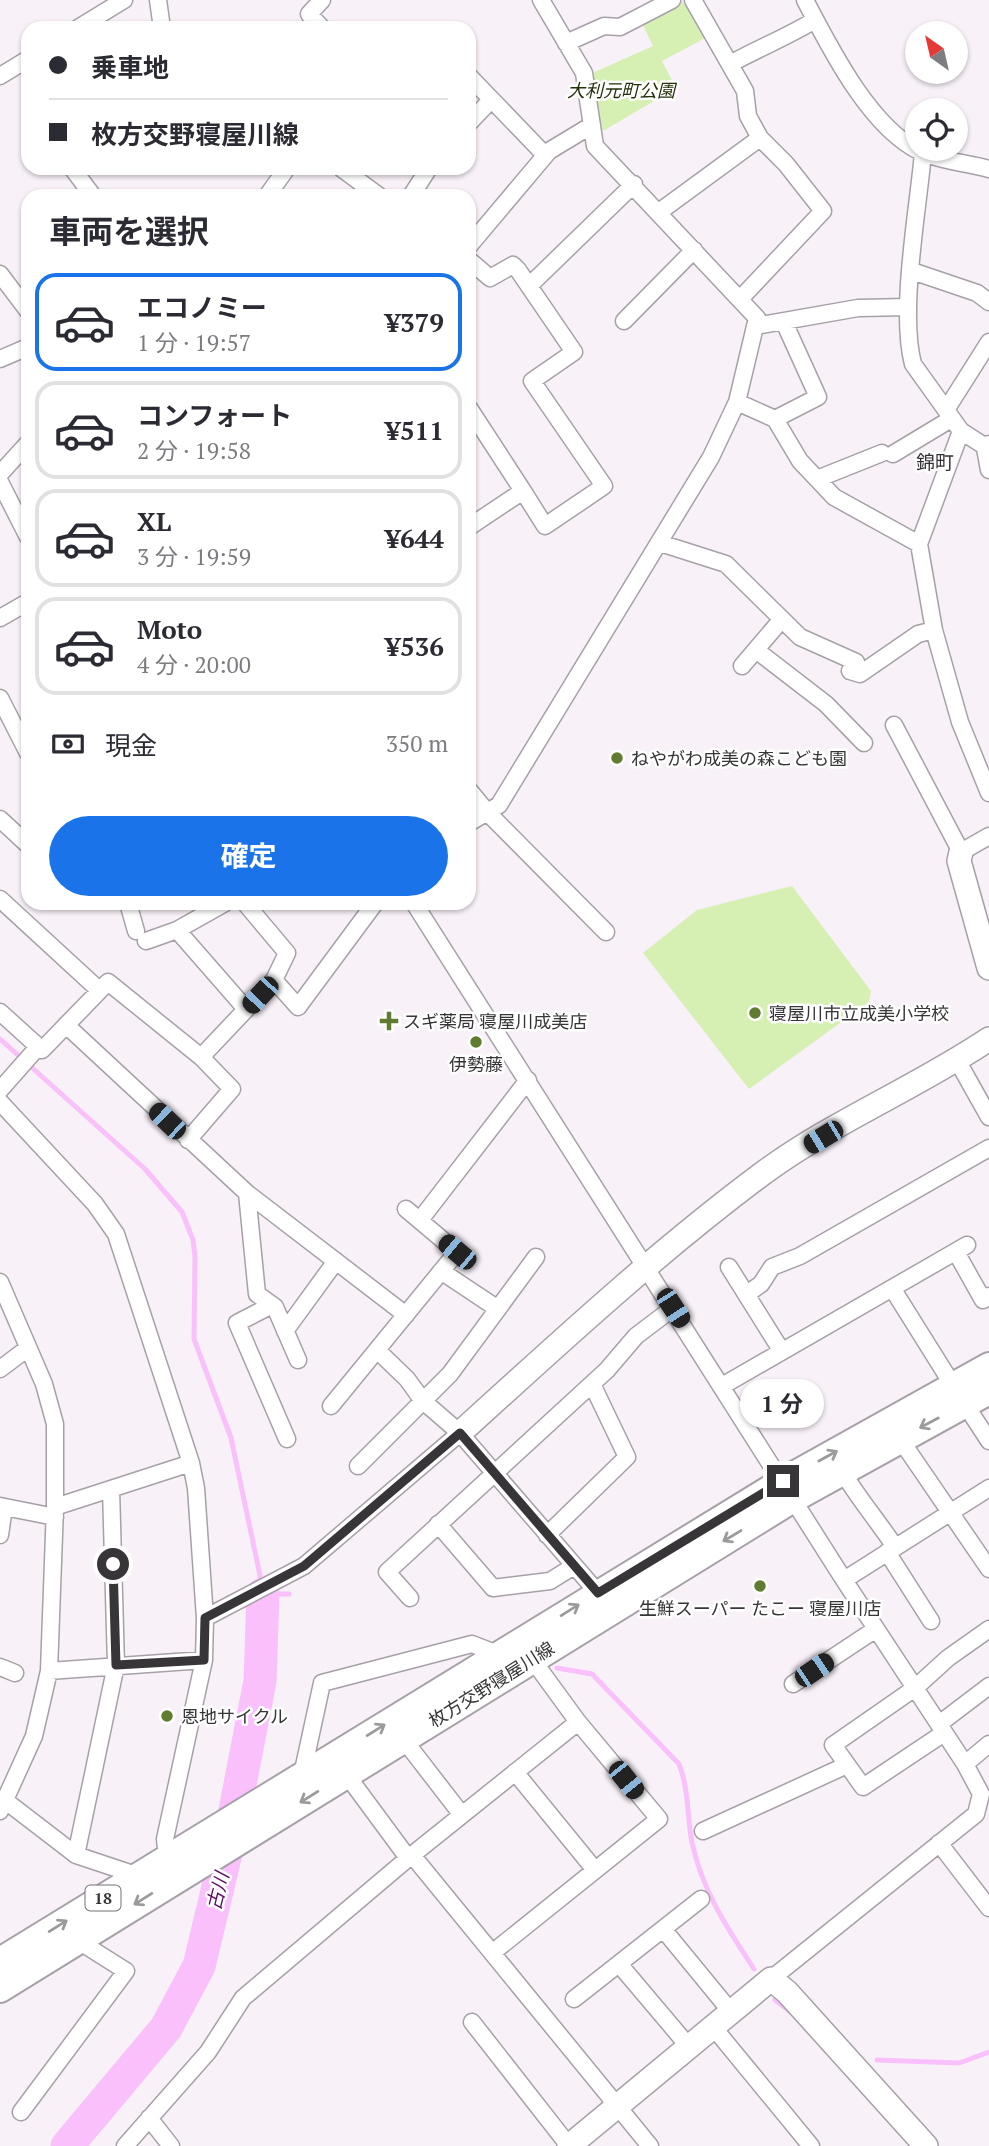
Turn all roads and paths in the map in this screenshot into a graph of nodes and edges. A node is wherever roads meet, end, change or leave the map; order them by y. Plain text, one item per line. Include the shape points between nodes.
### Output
1 (124, 0) edge
2 (158, 0) edge
3 (322, 0) edge
4 (541, 0) edge
5 (671, 0) edge
6 (693, 0) edge
7 (805, 0) edge
8 (815, 20) junction
9 (90, 21) edge
10 (161, 21) edge
11 (316, 21) edge
12 (566, 43) junction
13 (21, 63) edge
14 (730, 64) junction
15 (0, 76) edge
16 (476, 84) edge
17 (491, 100) junction
18 (476, 116) edge
19 (592, 125) junction
20 (761, 138) junction
21 (905, 143) edge
22 (545, 155) junction
23 (922, 161) edge
24 (956, 161) edge
25 (989, 169) edge
26 (349, 175) edge
27 (634, 184) junction
28 (365, 189) edge
29 (660, 212) junction
30 (476, 238) edge
31 (694, 250) junction
32 (476, 266) edge
33 (912, 271) junction
34 (0, 274) edge
35 (529, 286) junction
36 (740, 299) junction
37 (21, 302) edge
38 (989, 302) edge
39 (908, 307) junction
40 (624, 321) dead end
41 (784, 322) junction
42 (755, 326) junction
43 (989, 342) edge
44 (21, 349) edge
45 (0, 359) edge
46 (737, 402) junction
47 (476, 418) edge
48 (775, 419) junction
49 (952, 420) junction
50 (483, 429) junction
51 (476, 434) edge
52 (988, 447) edge
53 (21, 451) edge
54 (989, 470) edge
55 (0, 474) edge
56 (817, 479) junction
57 (0, 482) edge
58 (523, 491) junction
59 (476, 522) edge
60 (21, 523) edge
61 (660, 543) junction
62 (919, 544) junction
63 (21, 606) edge
64 (0, 618) edge
65 (782, 619) junction
66 (934, 629) junction
67 (756, 650) junction
68 (742, 666) dead end
69 (0, 698) edge
70 (894, 725) dead end
71 (21, 739) edge
72 (864, 743) dead end
73 (989, 793) edge
74 (476, 799) edge
75 (487, 812) junction
76 (0, 819) edge
77 (476, 819) edge
78 (989, 836) edge
79 (21, 838) edge
80 (961, 852) junction
81 (0, 899) edge
82 (131, 910) edge
83 (213, 910) edge
84 (251, 910) edge
85 (370, 910) edge
86 (419, 910) edge
87 (177, 930) junction
88 (606, 932) dead end
89 (989, 968) edge
90 (274, 980) junction
91 (99, 990) junction
92 (246, 1010) junction
93 (0, 1012) edge
94 (66, 1024) junction
95 (989, 1039) edge
96 (36, 1048) junction
97 (201, 1057) junction
98 (957, 1060) junction
99 (528, 1080) junction
100 (0, 1090) edge
101 (0, 1102) edge
102 (989, 1117) edge
103 (188, 1140) junction
104 (989, 1147) edge
105 (247, 1193) junction
106 (406, 1209) dead end
107 (420, 1220) junction
108 (536, 1257) dead end
109 (336, 1261) junction
110 (729, 1267) dead end
111 (646, 1268) junction
112 (441, 1271) junction
113 (0, 1282) edge
114 (892, 1288) junction
115 (747, 1294) junction
116 (989, 1296) edge
117 (272, 1305) junction
118 (673, 1308) junction
119 (498, 1309) junction
120 (406, 1315) junction
121 (285, 1331) junction
122 (28, 1348) junction
123 (377, 1350) junction
124 (781, 1350) junction
125 (298, 1360) dead end
126 (0, 1369) edge
127 (989, 1372) edge
128 (592, 1384) junction
129 (722, 1386) junction
130 (960, 1395) junction
131 (423, 1401) junction
132 (331, 1406) dead end
133 (460, 1433) junction
134 (287, 1438) dead end
135 (900, 1439) junction
136 (989, 1441) edge
137 (191, 1463) junction
138 (358, 1466) dead end
139 (842, 1471) junction
140 (493, 1473) junction
141 (989, 1488) edge
142 (111, 1489) junction
143 (788, 1490) junction
144 (2, 1506) edge
145 (55, 1512) junction
146 (948, 1514) junction
147 (438, 1524) junction
148 (0, 1535) edge
149 (547, 1535) junction
150 (891, 1550) junction
151 (574, 1566) junction
152 (989, 1569) edge
153 (844, 1580) junction
154 (598, 1593) junction
155 (410, 1598) dead end
156 (205, 1618) junction
157 (931, 1621) dead end
158 (876, 1629) junction
159 (989, 1629) edge
160 (498, 1654) junction
161 (532, 1659) junction
162 (204, 1660) junction
163 (116, 1665) junction
164 (49, 1671) junction
165 (793, 1684) dead end
166 (989, 1686) edge
167 (915, 1688) junction
168 (578, 1722) junction
169 (942, 1729) junction
170 (404, 1740) junction
171 (989, 1744) edge
172 (965, 1764) junction
173 (847, 1765) junction
174 (515, 1772) junction
175 (345, 1774) junction
176 (302, 1775) junction
177 (3, 1807) edge
178 (462, 1815) junction
179 (702, 1831) dead end
180 (939, 1843) junction
181 (76, 1854) junction
182 (410, 1857) junction
183 (167, 1859) junction
184 (595, 1870) junction
185 (133, 1879) junction
186 (702, 1899) dead end
187 (989, 1908) edge
188 (663, 1929) junction
189 (77, 1940) junction
190 (492, 1953) junction
191 (0, 1961) edge
192 (619, 1964) junction
193 (771, 1979) junction
194 (0, 1989) edge
195 (574, 1999) dead end
196 (732, 2013) junction
197 (472, 2022) dead end
198 (714, 2028) junction
199 (690, 2048) junction
200 (618, 2106) junction
201 (21, 2112) dead end
202 (149, 2118) junction
203 (125, 2146) edge
204 (171, 2146) edge
205 (569, 2146) edge
206 (650, 2146) edge
207 (811, 2146) edge
208 (926, 2146) edge

1 - 9 street
2 - 10 street
3 - 11 street via 309,14
4 - 12 street
5 - 12 street via 620,27 604,26
6 - 14 street
7 - 8 street
8 - 14 street
8 - 21 street via 844,73
12 - 19 street via 584,73
13 - 15 street
14 - 20 street
16 - 17 street
17 - 18 street
17 - 22 street
19 - 22 street
19 - 27 street via 596,146
20 - 29 street
20 - 36 street via 823,211
22 - 30 street
23 - 33 street
24 - 25 street
26 - 28 street
27 - 29 street
27 - 35 street
29 - 31 street
31 - 36 street
31 - 40 street
32 - 35 street via 490,278 513,265
33 - 38 street via 977,293
33 - 39 street
34 - 37 street
35 - 58 street via 575,352 532,381 604,486 545,526
36 - 42 street via 757,318
39 - 41 street via 858,308
39 - 49 street via 913,364
41 - 42 street
41 - 48 street via 818,397
42 - 46 street
43 - 49 street
44 - 45 street
46 - 48 street
46 - 61 street via 711,457
47 - 50 street
48 - 56 street via 800,461
49 - 52 street
49 - 56 street via 888,454
49 - 62 street
50 - 51 street
50 - 58 street
52 - 54 street
53 - 55 street
56 - 62 street via 834,497
57 - 60 street
58 - 59 street
61 - 65 street via 726,564
61 - 75 street via 499,805
62 - 66 street
63 - 64 street
65 - 66 street via 800,636 856,662 850,671 860,674 918,634
65 - 67 street
66 - 73 street via 960,722
67 - 68 street
67 - 72 street via 826,704
69 - 71 street
70 - 80 street
74 - 75 street
75 - 77 street
75 - 88 street
76 - 79 street
78 - 80 street
80 - 89 street via 959,861
81 - 91 street
82 - 87 street via 141,936
83 - 87 street
84 - 90 street via 287,954
85 - 90 street via 298,1007
86 - 99 street
87 - 92 street
90 - 92 street
91 - 94 street
91 - 97 street via 108,982
92 - 97 street
93 - 96 street
94 - 96 street via 42,1051
94 - 103 street
95 - 98 street
96 - 100 street
97 - 103 street via 232,1089
98 - 102 street
98 - 111 street via 763,1173
99 - 107 street
99 - 111 street
101 - 137 street via 95,1204 116,1234
103 - 105 street
104 - 115 street via 800,1256 772,1267
105 - 109 street
105 - 117 street via 257,1294
106 - 107 street
107 - 112 street via 457,1252
108 - 119 street
109 - 120 street
109 - 121 street
110 - 115 street
111 - 118 street
111 - 133 street
112 - 119 street
112 - 120 street
113 - 122 street
114 - 116 street via 961,1249 983,1300
114 - 124 street
114 - 130 street
115 - 124 street
117 - 121 street
117 - 134 street via 236,1323
118 - 128 street via 636,1336
118 - 129 street
119 - 131 street via 450,1374
120 - 123 street
121 - 125 street
122 - 126 street
122 - 145 street via 55,1424
123 - 131 street
123 - 132 street
124 - 129 street
127 - 130 main road, 枚方交野寝屋川線 / 18
128 - 140 street
128 - 149 street via 627,1457
129 - 143 street
130 -> 135 main road, 枚方交野寝屋川線 / 18
130 - 136 street
143 -> 130 main road, 枚方交野寝屋川線 / 18
131 - 133 street
131 - 138 street
133 - 140 street
133 - 156 street via 304,1566
135 - 139 main road, 枚方交野寝屋川線 / 18
135 - 146 street
137 - 142 street
137 - 156 street
139 - 143 main road, 枚方交野寝屋川線 / 18
139 - 150 street
140 - 147 street
140 - 149 street
141 - 146 street
142 - 145 street
142 - 163 street
143 - 153 street
143 - 154 main road, 枚方交野寝屋川線 / 18
143 -> 161 main road, 枚方交野寝屋川線 / 18
144 - 145 street
144 - 148 street
145 - 164 street
146 - 150 street
146 - 152 street
147 - 151 street via 493,1588 550,1581
147 - 155 street via 387,1572
149 - 151 street
150 - 153 street
150 - 157 street
151 - 154 street
153 - 158 street
160 -> 154 main road, 枚方交野寝屋川線 / 18
156 - 162 street
158 - 165 street
158 - 167 street
159 - 167 street
176 -> 160 main road, 枚方交野寝屋川線 / 18
160 - 176 street via 472,1644 322,1683
161 - 168 street
161 - 170 main road, 枚方交野寝屋川線 / 18
162 - 163 street
162 - 183 street via 165,1839
163 - 164 street
163 - 181 street
164 - 177 street via 34,1736
166 - 169 street
167 - 169 street
167 - 173 street via 833,1745
168 - 174 street
168 - 184 street via 659,1819
169 - 172 street
169 - 173 street via 863,1787
170 - 175 main road, 枚方交野寝屋川線 / 18
170 - 178 street
171 - 172 street
172 - 180 street via 981,1794 976,1814
173 - 179 street
174 - 178 street
174 - 184 street
175 - 182 street
175 -> 189 main road, 枚方交野寝屋川線 / 18
176 - 183 main road, 枚方交野寝屋川線 / 18
177 - 181 street
178 - 182 street
180 - 187 street
180 - 193 street
181 - 185 street via 130,1873
182 - 190 street
182 - 202 street via 243,1998 208,2052
183 - 185 main road, 枚方交野寝屋川線 / 18
184 - 190 street
191 -> 185 main road, 枚方交野寝屋川線 / 18
186 - 188 street
188 - 192 street
188 - 196 street
189 - 194 main road, 枚方交野寝屋川線 / 18
189 - 201 street via 126,1971
190 - 200 street
192 - 195 street
192 - 199 street
193 - 196 street
193 - 208 street
196 - 198 street
197 - 205 street
198 - 199 street
198 - 207 street
199 - 200 street
200 - 205 street
200 - 206 street
202 - 203 street
202 - 204 street

